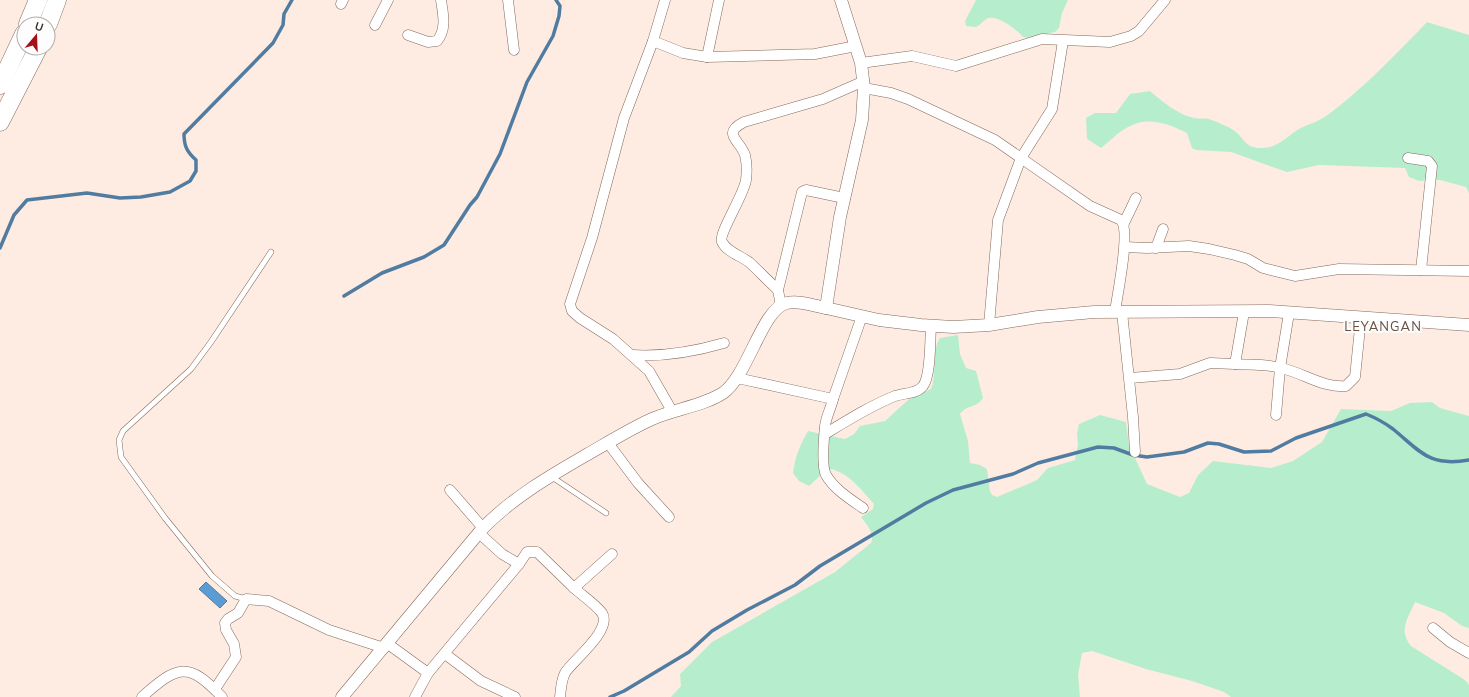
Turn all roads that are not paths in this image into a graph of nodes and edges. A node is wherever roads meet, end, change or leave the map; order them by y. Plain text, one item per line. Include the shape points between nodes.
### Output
1 (38, 0) edge
2 (57, 0) edge
3 (388, 0) edge
4 (441, 0) edge
5 (508, 0) edge
6 (665, 0) edge
7 (719, 0) edge
8 (841, 0) edge
9 (1165, 0) edge
10 (31, 16) edge
11 (51, 16) edge
12 (375, 25) dead end
13 (408, 35) dead end
14 (653, 41) junction
15 (1063, 41) junction
16 (856, 46) junction
17 (514, 50) dead end
18 (16, 51) edge
19 (34, 56) edge
20 (707, 57) junction
21 (861, 63) junction
22 (864, 84) junction
23 (0, 85) edge
24 (0, 122) edge
25 (1021, 158) junction
26 (1408, 158) dead end
27 (844, 198) junction
28 (1136, 198) dead end
29 (1124, 223) junction
30 (1163, 229) dead end
31 (1125, 247) junction
32 (1156, 248) junction
33 (271, 252) dead end
34 (1421, 270) junction
35 (1469, 271) edge
36 (778, 290) junction
37 (781, 306) junction
38 (826, 308) junction
39 (1118, 312) junction
40 (1244, 312) junction
41 (1289, 313) junction
42 (862, 316) junction
43 (1361, 318) junction
44 (989, 324) junction
45 (1469, 325) edge
46 (931, 326) junction
47 (724, 344) dead end
48 (632, 355) junction
49 (1235, 364) junction
50 (1280, 368) junction
51 (737, 378) junction
52 (1130, 378) junction
53 (833, 399) junction
54 (672, 411) junction
55 (1276, 415) dead end
56 (825, 434) junction
57 (608, 443) junction
58 (1135, 452) dead end
59 (551, 476) junction
60 (450, 490) dead end
61 (863, 508) dead end
62 (606, 513) dead end
63 (669, 517) dead end
64 (481, 530) junction
65 (612, 554) dead end
66 (519, 564) junction
67 (574, 588) junction
68 (246, 599) junction
69 (1433, 628) dead end
70 (386, 646) junction
71 (1469, 653) edge
72 (445, 654) junction
73 (428, 673) junction
74 (215, 689) junction
75 (142, 697) edge
76 (222, 697) edge
77 (342, 697) edge
78 (415, 697) edge
79 (515, 697) edge
80 (560, 697) edge

1 - 10 highway
2 - 11 highway
3 - 12 street
4 - 13 street via 444,26 437,41 428,42
5 - 17 street
6 - 14 street
7 - 20 street
8 - 16 street
9 - 15 street via 1139,31 1131,36 1110,42
14 - 20 street via 683,53
14 - 48 street via 624,118 592,238 570,304 572,311 580,318 613,339
15 - 21 street via 1042,39 956,66 912,56
15 - 25 street via 1052,109
16 - 20 street via 815,54
16 - 21 street
18 - 23 highway
19 - 24 highway
21 - 22 street
22 - 25 street via 932,109 995,140
22 - 27 street via 862,120
22 - 36 street via 823,100 744,122 733,130 732,134 745,155 747,171 744,189 721,238 728,248 749,263
25 - 29 street via 1083,202
25 - 44 street via 998,220
26 - 34 street via 1428,161 1432,166
27 - 36 street via 806,190 802,192
27 - 38 street
28 - 29 street
29 - 31 street
30 - 32 street
31 - 32 street
31 - 39 street
32 - 34 street via 1189,246 1219,251 1248,259 1263,268 1295,276 1339,269
33 - 68 lane via 195,364 123,431 119,444 120,457 212,576 235,596
34 - 35 street
36 - 37 street
37 - 38 street via 795,302
37 - 51 street via 770,317
38 - 42 street
39 - 40 street
39 - 44 street via 1072,313
39 - 52 street
40 - 41 street
40 - 49 street
41 - 43 street
41 - 50 street
42 - 46 street
42 - 53 street
43 - 45 street
43 - 50 street via 1355,377 1346,386 1327,386 1300,373
44 - 46 street
46 - 56 street via 927,378 923,387 867,409
47 - 48 street via 677,354
48 - 54 street via 652,375
49 - 50 street
49 - 52 street via 1210,363 1180,374
50 - 55 street
51 - 53 street
51 - 54 street via 721,394
52 - 58 street
53 - 56 street via 825,425
54 - 57 street
56 - 61 street via 823,462 826,473 831,482
57 - 59 street
57 - 63 street via 638,484
59 - 62 lane
59 - 64 street via 519,496
60 - 64 street
64 - 66 street via 502,554
64 - 70 street
65 - 67 street
66 - 67 street via 528,552 537,552
66 - 72 street
67 - 80 street via 601,612 603,620 588,649 564,674
68 - 70 street via 269,601 329,630
68 - 74 street via 238,613 228,618 225,623 234,644 236,657
69 - 71 street
70 - 73 street
70 - 77 street
72 - 73 street
72 - 79 street via 481,681
73 - 78 street
74 - 75 street via 196,673 184,670 171,674
74 - 76 street

